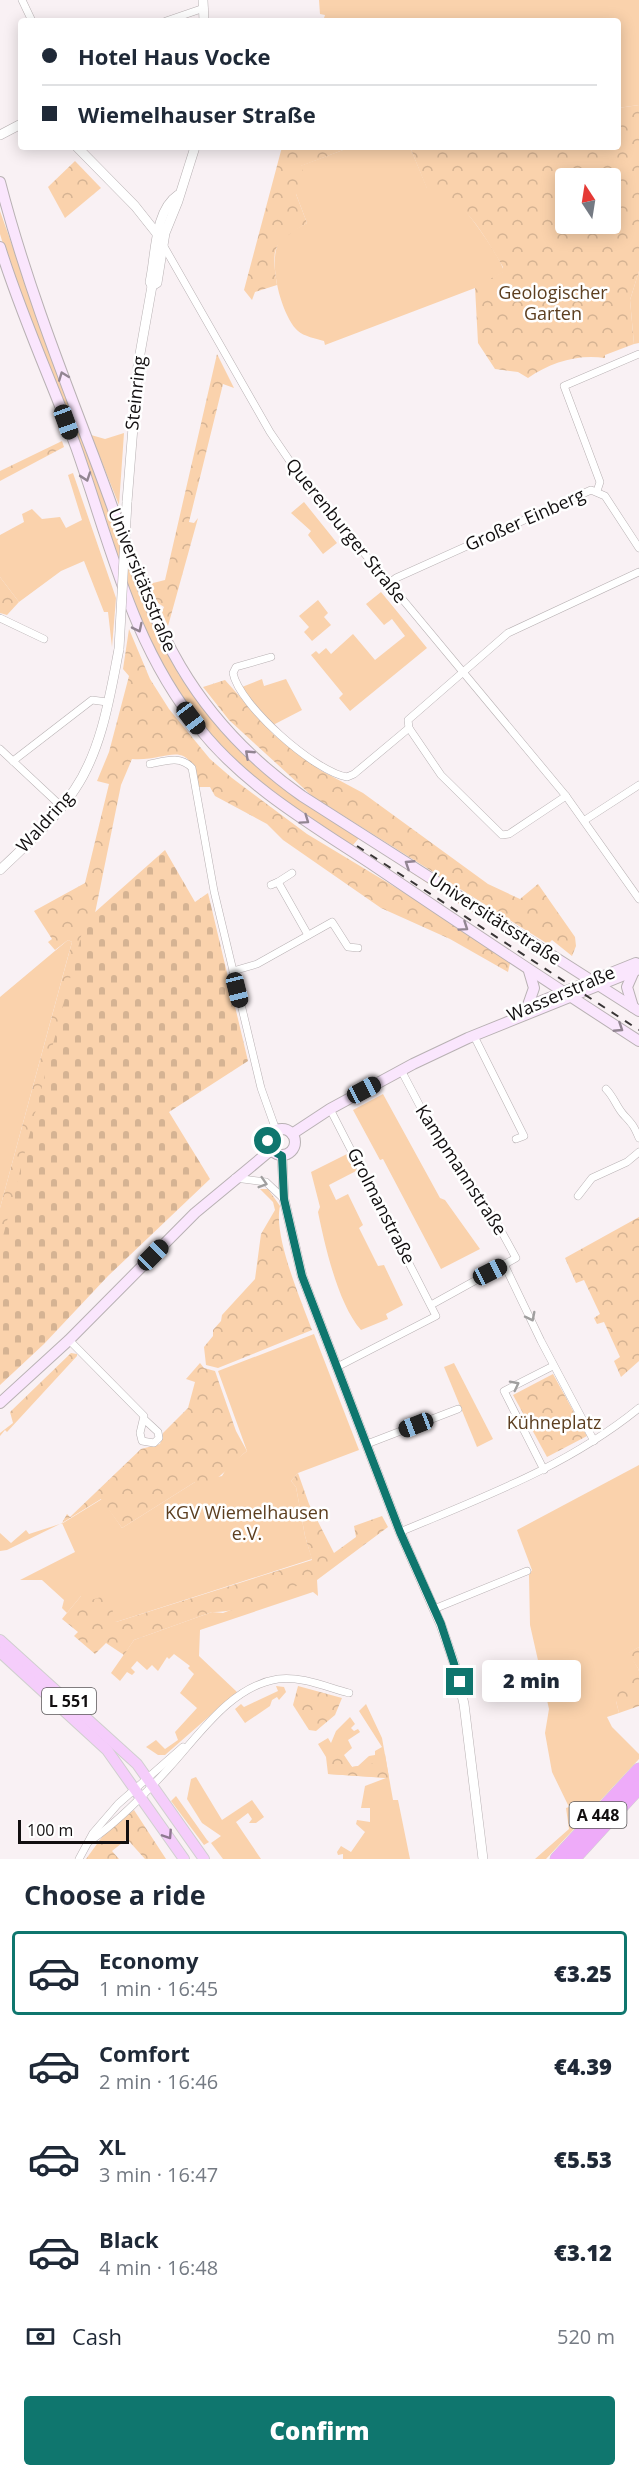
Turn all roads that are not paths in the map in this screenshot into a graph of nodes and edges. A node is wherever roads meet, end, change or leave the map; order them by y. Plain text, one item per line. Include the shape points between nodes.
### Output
1 (22, 0) edge
2 (204, 4) edge
3 (31, 18) edge
4 (173, 18) edge
5 (18, 126) edge
6 (0, 135) edge
7 (80, 150) edge
8 (194, 150) edge
9 (0, 182) edge
10 (178, 195) junction
11 (158, 235) junction
12 (163, 245) junction
13 (0, 247) edge
14 (152, 286) junction
15 (639, 354) edge
16 (597, 490) junction
17 (127, 502) joint
18 (639, 548) edge
19 (639, 572) edge
20 (388, 584) junction
21 (0, 618) edge
22 (44, 639) dead end
23 (271, 657) dead end
24 (463, 672) junction
25 (107, 702) junction
26 (409, 728) junction
27 (0, 749) edge
28 (13, 761) junction
29 (150, 764) dead end
30 (639, 785) edge
31 (566, 796) junction
32 (62, 807) junction
33 (585, 820) junction
34 (0, 870) edge
35 (292, 873) dead end
36 (639, 899) edge
37 (308, 935) junction
38 (357, 948) dead end
39 (638, 967) edge
40 (233, 970) junction
41 (529, 971) junction
42 (596, 983) junction
43 (566, 995) junction
44 (527, 1008) junction
45 (636, 1009) edge
46 (486, 1031) junction
47 (474, 1036) junction
48 (639, 1041) edge
49 (401, 1070) junction
50 (606, 1089) dead end
51 (330, 1109) junction
52 (276, 1130) junction
53 (292, 1134) junction
54 (639, 1138) edge
55 (516, 1139) dead end
56 (271, 1150) junction
57 (639, 1152) edge
58 (282, 1156) junction
59 (236, 1178) junction
60 (578, 1196) dead end
61 (284, 1199) junction
62 (504, 1264) junction
63 (431, 1305) junction
64 (69, 1340) junction
65 (553, 1366) junction
66 (337, 1367) junction
67 (0, 1403) edge
68 (639, 1408) edge
69 (458, 1409) dead end
70 (145, 1420) dead end
71 (594, 1441) junction
72 (367, 1444) junction
73 (544, 1470) junction
74 (400, 1532) junction
75 (528, 1571) dead end
76 (434, 1609) junction
77 (0, 1640) edge
78 (0, 1652) edge
79 (349, 1693) dead end
80 (639, 1770) edge
81 (149, 1781) junction
82 (639, 1787) edge
83 (138, 1791) junction
84 (626, 1802) junction
85 (79, 1859) edge
86 (184, 1859) edge
87 (204, 1859) edge
88 (483, 1859) edge
89 (557, 1859) edge
90 (573, 1859) edge
91 (584, 1859) edge

1 - 3 street
2 - 4 street
5 - 6 street
7 - 11 street, Querenburger Straße
8 - 10 street, Steinring
42 -> 9 main road, Universitätsstraße via 287,785 239,744 198,696 170,652 133,566 21,262
10 - 11 street, Steinring via 164,215
10 - 12 street, Steinring
11 - 12 street, Querenburger Straße
11 - 14 street, Steinring
12 - 14 street, Steinring via 157,283
12 - 20 street, Querenburger Straße via 275,440
13 -> 41 main road, Universitätsstraße via 77,451 134,621 180,704 218,749 259,786
14 - 17 street, Steinring via 138,365
15 - 16 street via 564,386 600,482
16 - 18 street, Großer Einberg
16 - 20 street, Großer Einberg via 583,492
17 - 25 street, Waldring, bridge via 119,649
19 - 24 street via 508,633
20 - 24 street, Querenburger Straße
21 - 22 street
23 - 26 street via 236,667 233,673 240,693 285,740 335,774 354,774
24 - 26 street via 411,714
24 - 31 street, Querenburger Straße
25 - 28 street via 92,700
25 - 32 street, Waldring via 91,758
26 - 31 street via 441,775 502,835
27 - 28 street
28 - 32 street
29 - 40 street via 175,759 192,768
30 - 33 street
31 - 33 street, Querenburger Straße
32 - 34 street, Waldring
33 - 36 street, Querenburger Straße
35 - 37 street via 275,884
37 - 38 street via 332,922 348,947
37 - 40 street via 257,964
39 - 42 main road, Wasserstraße
39 - 45 main road via 627,987
40 - 52 street via 266,1107
41 - 43 main road, Universitätsstraße
41 - 44 main road via 534,988
42 - 43 main road, Wasserstraße
42 - 45 main road, Universitätsstraße
43 - 44 main road, Wasserstraße
43 - 46 main road, Wasserstraße
43 -> 48 main road, Universitätsstraße
44 - 46 main road, Wasserstraße via 495,1022
46 - 47 main road, Wasserstraße
47 - 49 main road, Wasserstraße
47 - 55 street via 524,1136
49 - 51 main road, Wasserstraße
49 - 62 street, Kampmannstraße via 430,1127 493,1216 512,1250 516,1258
50 - 54 street via 630,1119
51 - 53 main road, Wasserstraße
51 - 63 street, Grolmanstraße
52 - 53 main road via 285,1129
52 - 56 main road via 269,1137
53 - 58 main road via 294,1148
56 - 58 main road
56 - 59 main road
57 - 60 street via 592,1178
58 - 61 street
59 -> 61 street via 266,1182
59 - 64 main road via 179,1228
61 - 66 street via 302,1276
62 - 63 street
62 -> 65 street
63 - 66 street via 435,1318
64 - 67 main road
64 - 70 street
65 - 71 street
73 -> 65 street via 504,1391
66 - 72 street
68 - 71 street
69 - 72 street
71 - 73 street
72 - 74 street
73 - 74 street
74 - 76 street
75 - 76 street
76 - 88 street via 461,1690
77 - 81 main road, L 551 via 123,1751
78 - 83 main road, L 551 via 92,1735
79 - 81 street via 295,1679 264,1683 227,1706
80 - 89 highway, A 448
81 - 83 street
81 - 87 main road, L 551
82 - 84 highway, A 448
83 - 85 street via 90,1841
83 -> 86 main road, L 551
84 - 90 highway, A 448
84 - 91 highway

